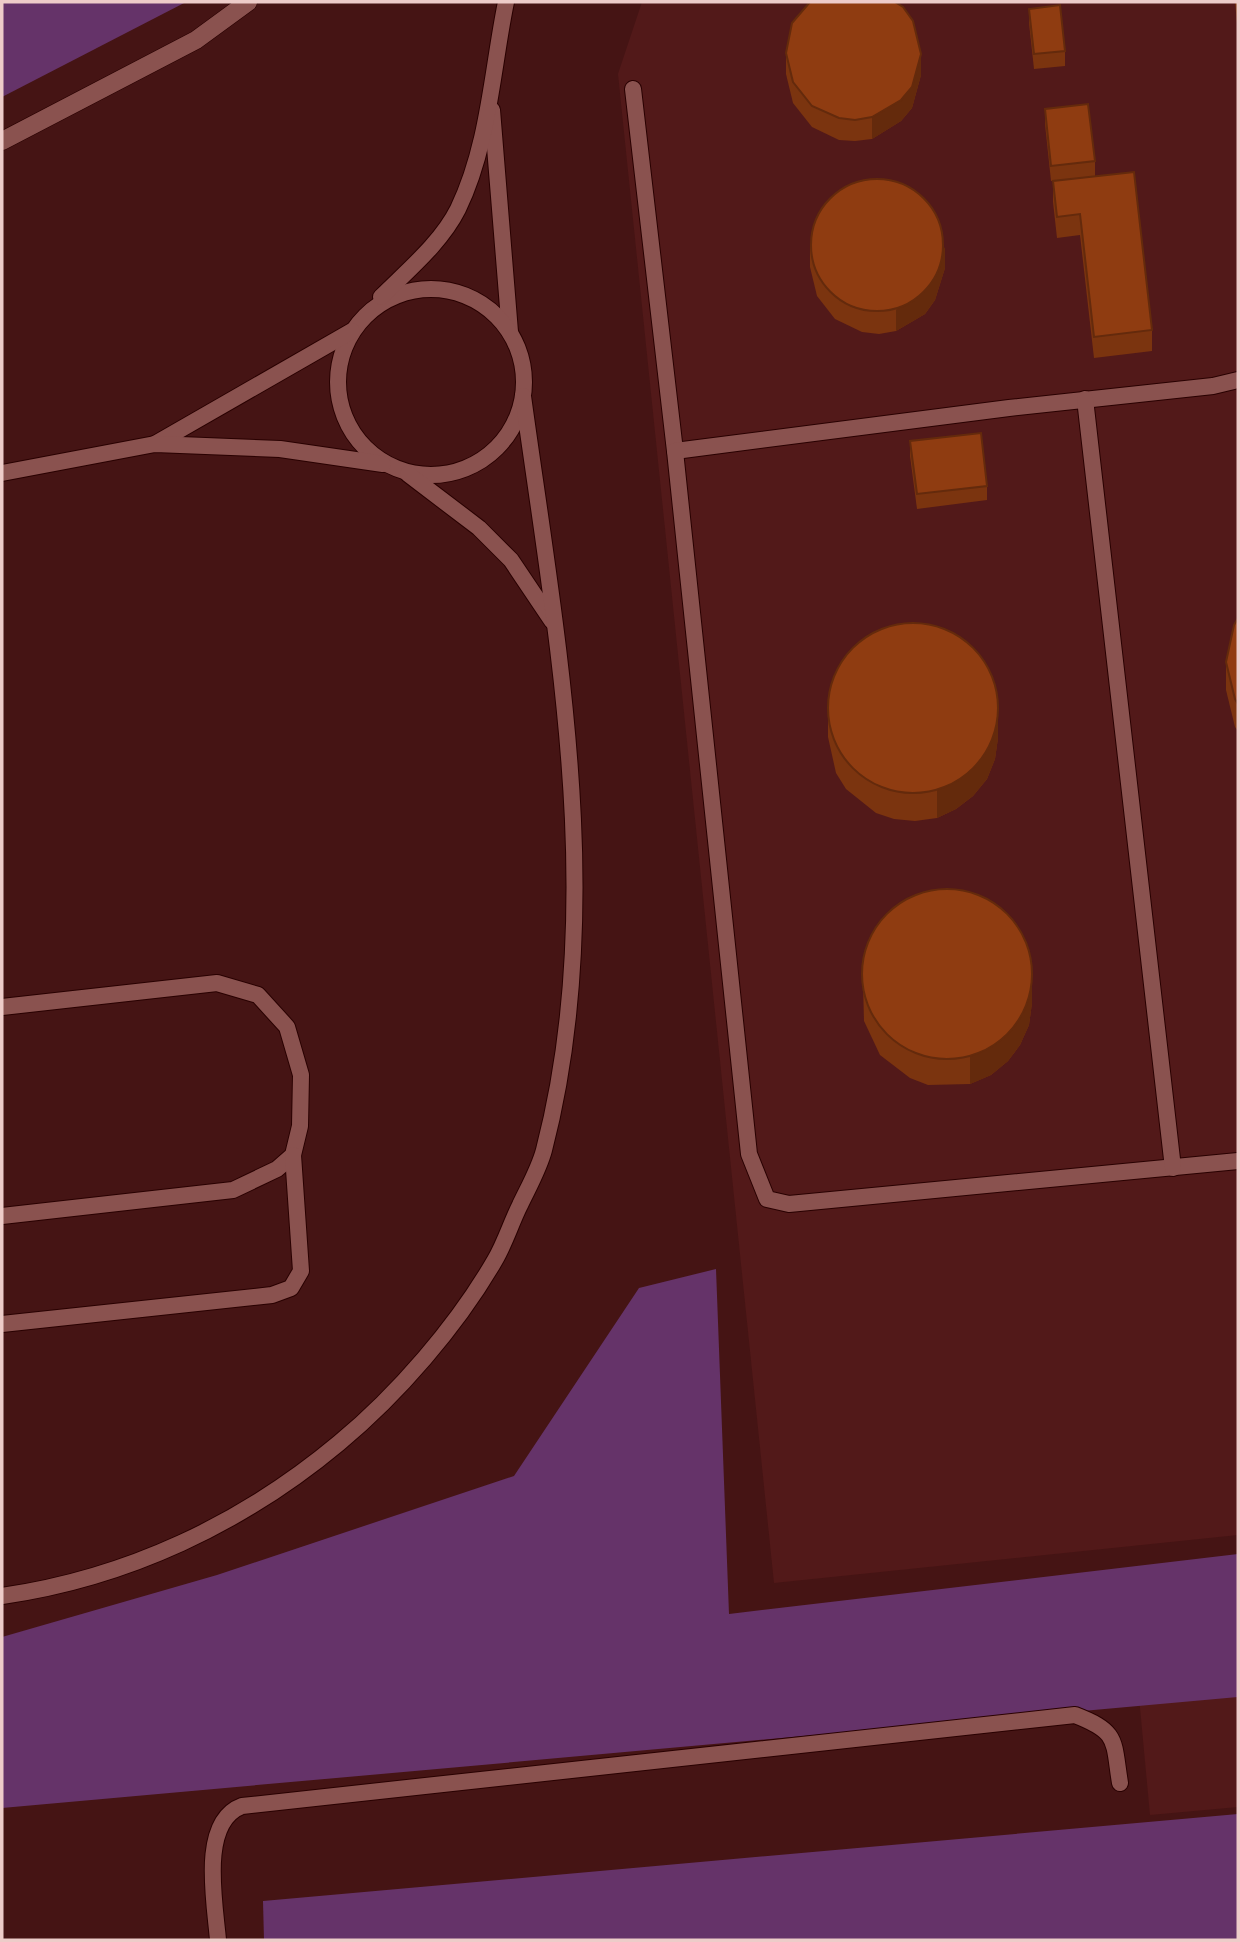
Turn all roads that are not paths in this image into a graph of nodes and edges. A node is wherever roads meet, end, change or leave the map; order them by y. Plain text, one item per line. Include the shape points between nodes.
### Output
1 (248, 2) edge
2 (506, 2) edge
3 (633, 89) dead end
4 (491, 97) junction
5 (2, 141) edge
6 (365, 314) junction
7 (352, 331) junction
8 (510, 332) junction
9 (1238, 380) edge
10 (523, 396) junction
11 (1086, 399) junction
12 (155, 444) junction
13 (675, 451) junction
14 (385, 465) junction
15 (2, 473) edge
16 (408, 473) junction
17 (554, 623) junction
18 (2, 1007) edge
19 (293, 1155) junction
20 (1238, 1161) edge
21 (1173, 1168) junction
22 (2, 1216) edge
23 (2, 1324) edge
24 (2, 1596) edge
25 (1120, 1783) dead end
26 (218, 1940) edge

1 - 5 street via 196,40
2 - 4 lane
3 - 13 lane
4 - 6 lane via 458,210 435,242
4 - 8 lane
6 - 7 lane
6 - 8 lane via 387,298 414,288 442,288 469,295 492,311
7 - 12 lane
7 - 14 lane via 339,359 337,390 345,420 361,445
8 - 10 lane via 520,352
9 - 11 lane
10 - 16 lane via 514,426 495,451 469,468 439,476
10 - 17 lane
11 - 13 lane
11 - 21 lane
12 - 14 lane via 280,449
12 - 15 lane
13 - 21 lane via 749,1154 767,1199 789,1204
14 - 16 lane
16 - 17 lane via 479,528 510,560
17 - 24 lane via 576,882 566,1036 543,1154 495,1260 438,1342 367,1420 295,1479 209,1532 133,1563 48,1589
18 - 19 lane via 217,983 258,995 287,1027 301,1074 300,1126
19 - 22 lane via 277,1169 233,1190
19 - 23 lane via 301,1271 291,1288 272,1295
20 - 21 lane
25 - 26 lane via 1113,1738 1101,1725 1075,1715 242,1806 218,1824 214,1845

